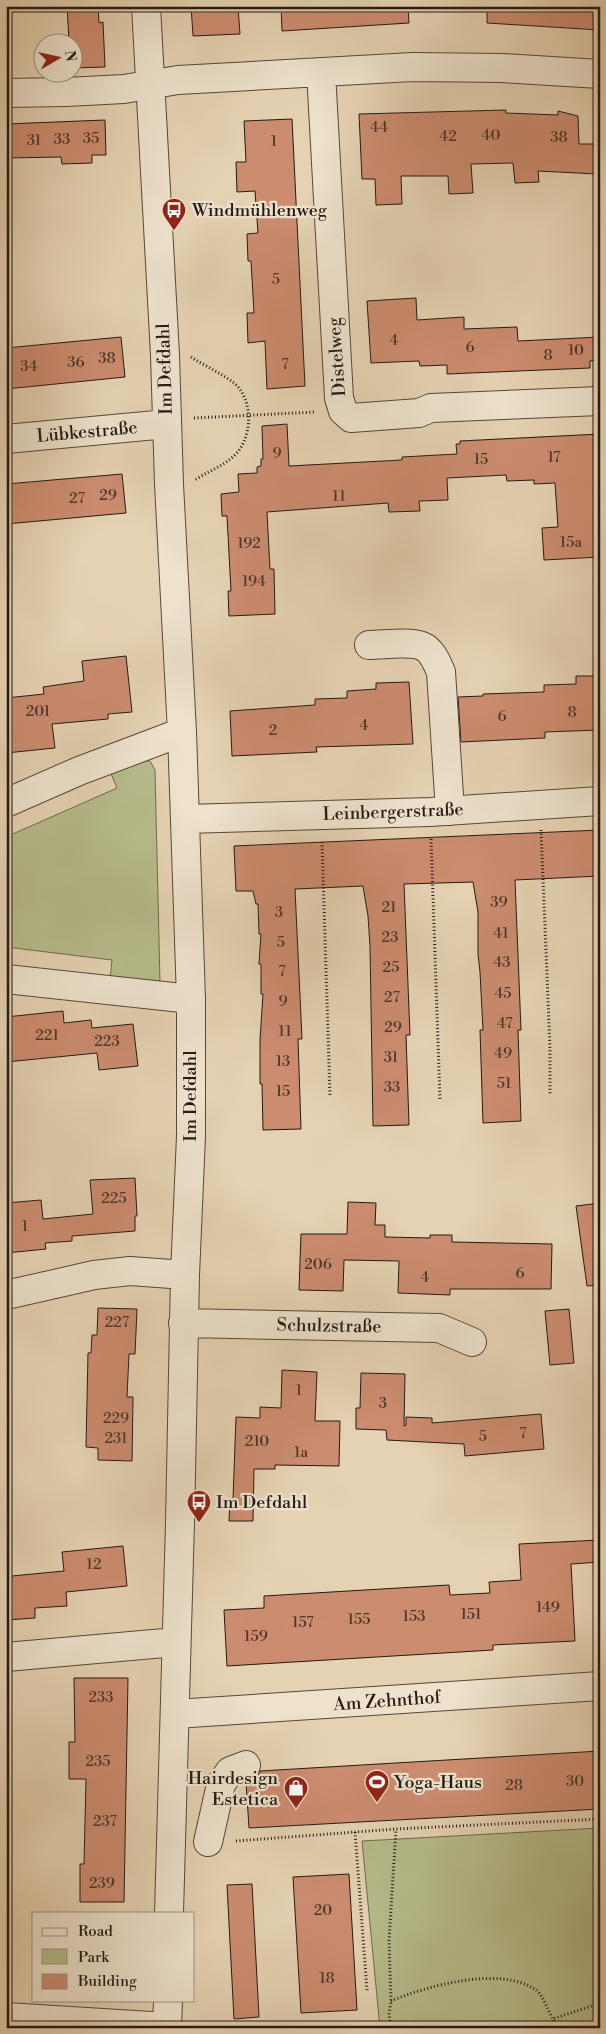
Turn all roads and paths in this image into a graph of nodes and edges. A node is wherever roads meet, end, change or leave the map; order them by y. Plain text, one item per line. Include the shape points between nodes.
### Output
1 (146, 6) edge
2 (322, 72) junction
3 (600, 74) edge
4 (150, 85) junction
5 (6, 93) edge
6 (187, 354) dead end
7 (600, 401) edge
8 (343, 411) junction
9 (248, 414) junction
10 (179, 421) junction
11 (6, 439) edge
12 (194, 480) dead end
13 (369, 645) dead end
14 (182, 732) junction
15 (600, 801) edge
16 (6, 803) edge
17 (450, 811) junction
18 (185, 819) junction
19 (541, 821) dead end
20 (430, 836) dead end
21 (322, 840) dead end
22 (6, 979) edge
23 (191, 1000) junction
24 (550, 1095) dead end
25 (330, 1096) dead end
26 (440, 1100) dead end
27 (185, 1275) junction
28 (6, 1295) edge
29 (183, 1323) junction
30 (472, 1342) dead end
31 (176, 1642) junction
32 (6, 1657) edge
33 (600, 1686) edge
34 (175, 1714) junction
35 (246, 1765) dead end
36 (600, 1819) edge
37 (396, 1829) junction
38 (355, 1832) junction
39 (215, 1842) junction
40 (172, 1844) junction
41 (169, 1912) edge
42 (367, 1990) dead end
43 (391, 2001) junction
44 (168, 2002) edge
45 (600, 2003) edge
46 (6, 2018) edge
47 (553, 2019) junction
48 (167, 2028) edge
49 (391, 2028) edge
50 (555, 2028) edge

1 - 4 street, Im Defdahl
2 - 3 street via 413,67
2 - 4 street via 178,80
2 - 8 street, Distelweg via 339,398
4 - 5 street via 124,89
4 - 10 street, Im Defdahl via 165,355
6 - 9 path via 233,383 244,396
7 - 8 street, Distelweg via 431,408 419,413 351,418
8 - 9 path
9 - 10 path
9 - 12 path via 247,430 240,449
10 - 11 street, Lübkestraße
10 - 14 street, Im Defdahl
13 - 17 street via 422,646 436,660 441,672
14 - 16 street
14 - 18 street, Im Defdahl
15 - 17 street, Leinbergerstraße
17 - 18 street, Leinbergerstraße
18 - 23 street, Im Defdahl
19 - 24 path
20 - 26 path
21 - 25 path
22 - 23 street
23 - 27 street, Im Defdahl via 191,1136
27 - 28 street via 130,1271 94,1274
27 - 29 street, Im Defdahl
29 - 30 street, Schulzstraße via 440,1328
29 - 31 street, Im Defdahl
31 - 32 street
31 - 34 street, Im Defdahl
33 - 34 street, Am Zehnthof
34 - 40 street, Im Defdahl
35 - 39 street via 230,1771 221,1784
36 - 37 path
37 - 38 path
37 - 43 path via 389,1941
38 - 39 path
38 - 42 path
39 - 40 street
40 - 41 street, Im Defdahl
43 - 47 path via 444,1983 505,1979 522,1982 537,1991
43 - 49 path
44 - 48 street
45 - 47 path
46 - 48 street
47 - 50 path

